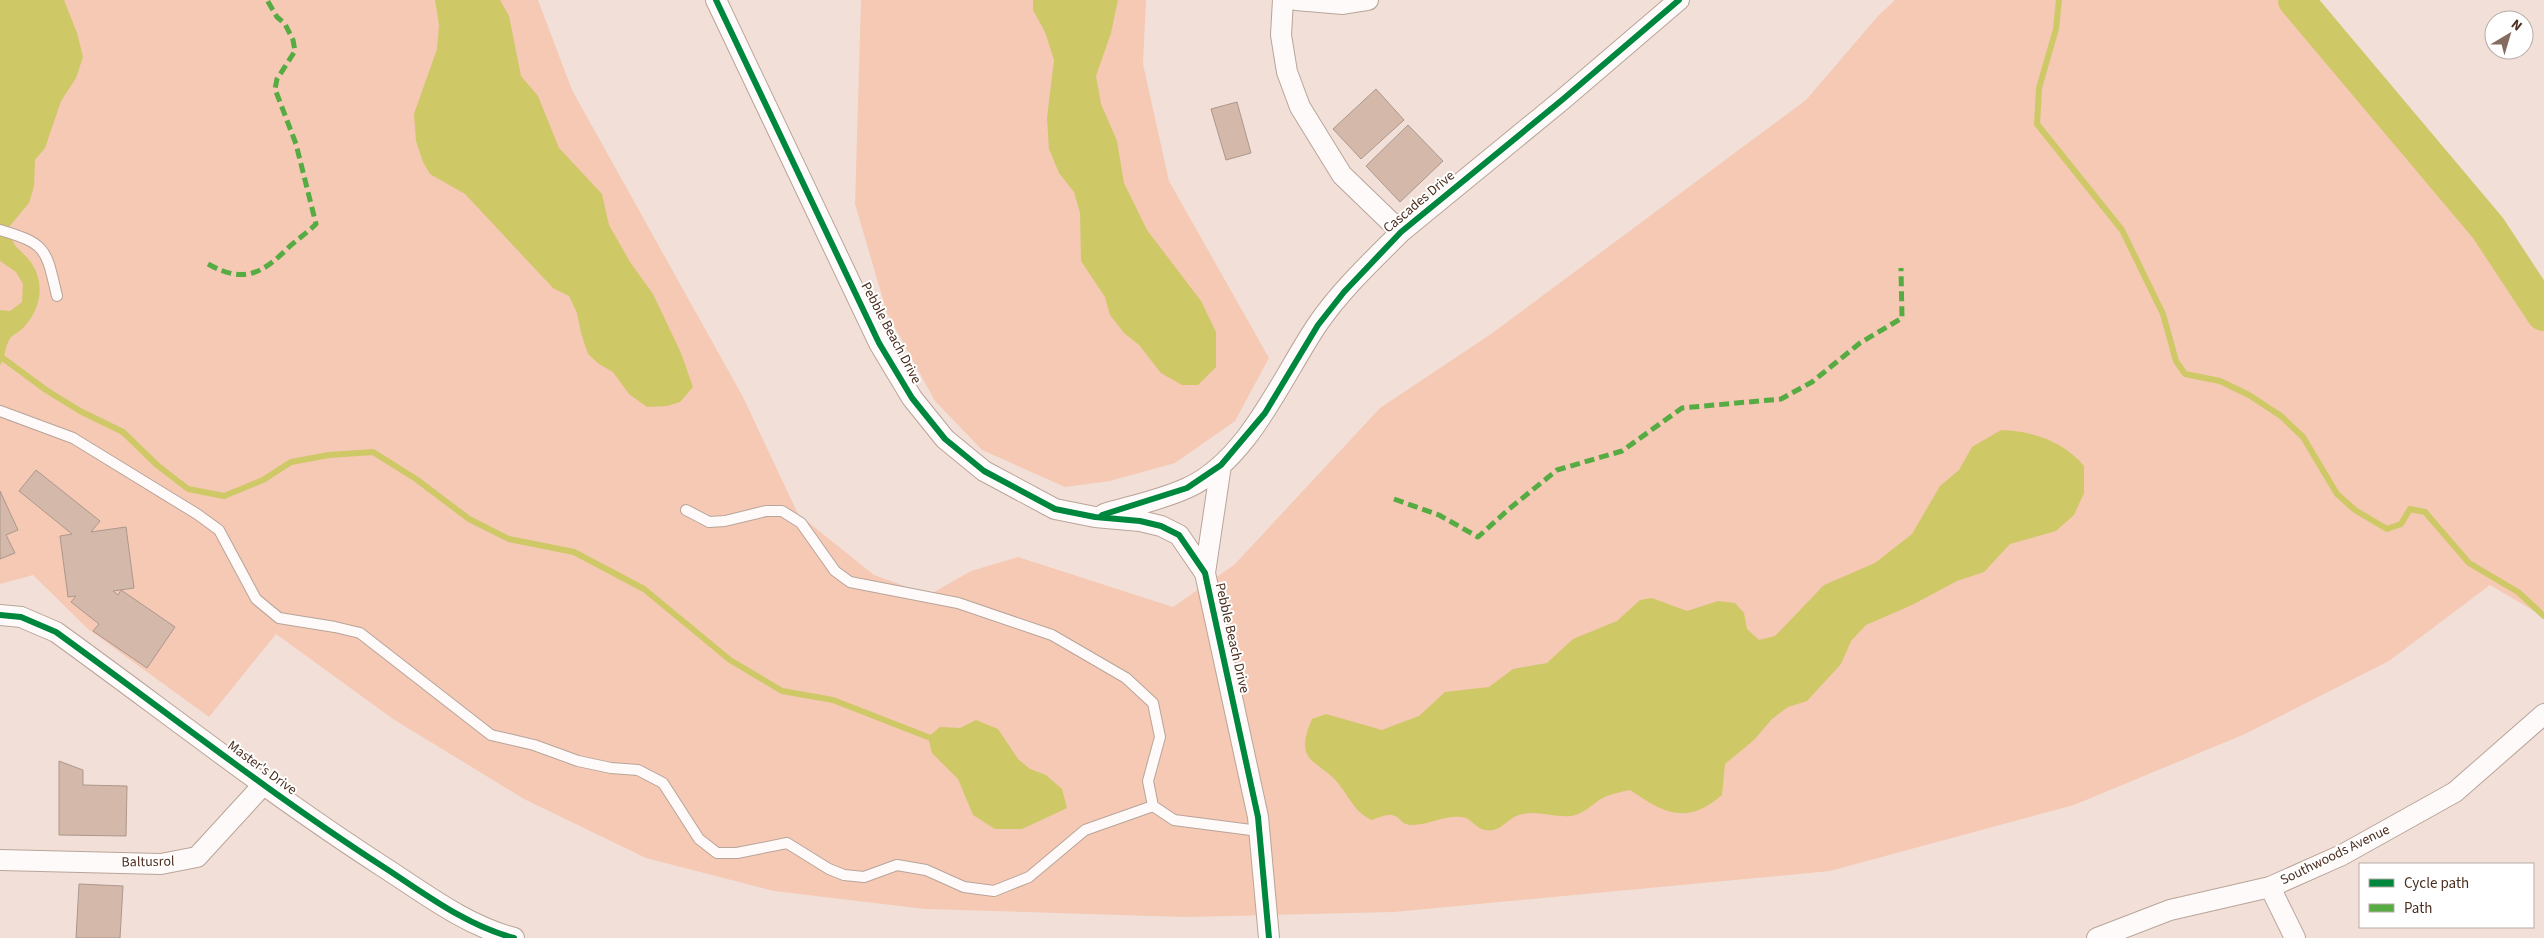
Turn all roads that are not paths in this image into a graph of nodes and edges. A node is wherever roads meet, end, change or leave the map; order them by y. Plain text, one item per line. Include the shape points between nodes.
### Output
1 (716, 0) edge
2 (1283, 0) edge
3 (1296, 0) edge
4 (1368, 0) edge
5 (1679, 0) edge
6 (0, 230) edge
7 (1401, 232) junction
8 (57, 296) dead end
9 (0, 411) edge
10 (1221, 465) junction
11 (686, 510) dead end
12 (1095, 517) junction
13 (1205, 573) junction
14 (0, 615) edge
15 (2544, 714) edge
16 (263, 785) junction
17 (1153, 806) junction
18 (1259, 831) junction
19 (0, 860) edge
20 (2270, 887) junction
21 (514, 938) edge
22 (1269, 938) edge
23 (2097, 938) edge
24 (2295, 938) edge

1 - 12 street, Pebble Beach Drive via 879,343 912,398 945,439 984,472 1054,509
2 - 7 street via 1281,35 1287,72 1300,107 1342,175
3 - 4 street via 1344,4
5 - 7 street, Cascades Drive
6 - 8 lane via 29,238 41,248 48,261
7 - 10 street, Cascades Drive via 1344,292 1318,325 1265,413
9 - 17 lane via 73,438 212,524 219,530 256,599 279,618 360,633 491,735 534,745 578,761 638,770 663,783 700,839 717,853 737,853 787,843 828,869 844,875 864,877 898,865 926,870 964,887 994,891 1029,877 1084,830
10 - 12 street, Cascades Drive via 1188,488
10 - 13 street
11 - 17 lane via 709,522 766,510 782,511 801,523 835,570 850,582 958,604 1052,635 1126,678 1153,703 1160,737 1148,781
12 - 13 street, Pebble Beach Drive via 1161,526 1179,536
13 - 18 street, Pebble Beach Drive via 1247,760
14 - 16 street, Master's Drive via 21,617 56,632
15 - 20 street, Southwoods Avenue via 2455,792 2342,855
16 - 19 street, Baltusrol via 197,857 180,862
16 - 21 street, Master's Drive via 347,844 456,913 490,932
17 - 18 lane via 1174,820
18 - 22 street, Pebble Beach Drive
20 - 23 street, Southwoods Avenue via 2170,910
20 - 24 street

